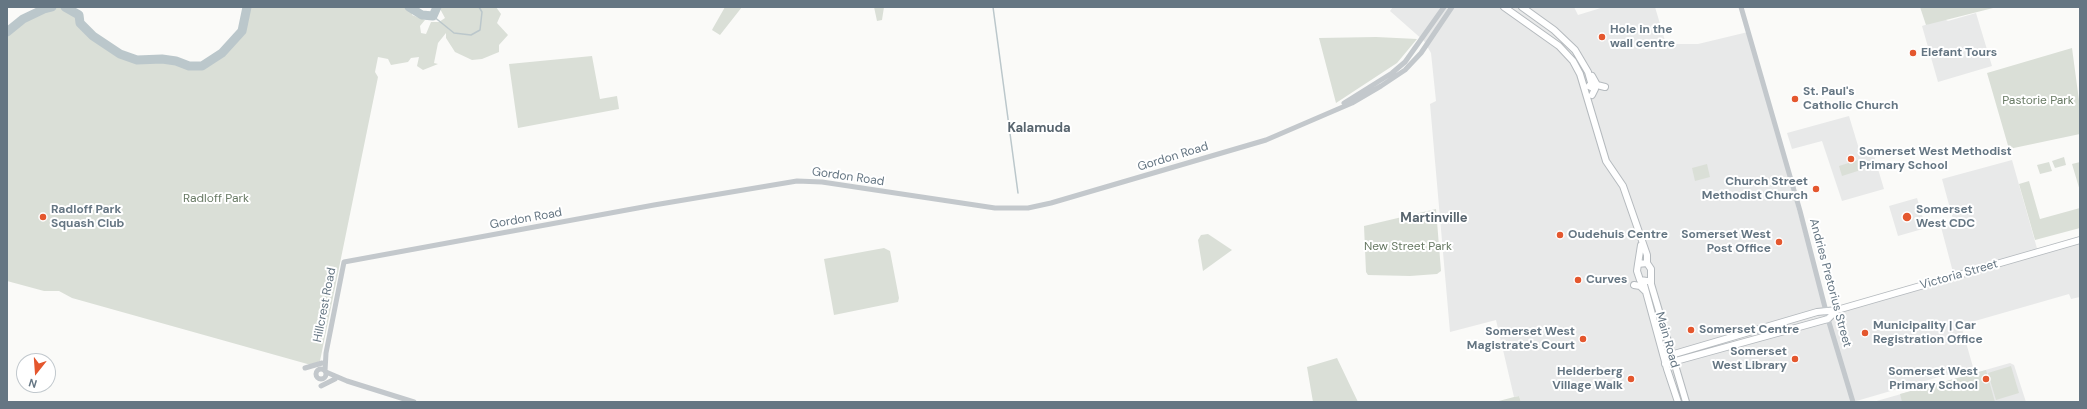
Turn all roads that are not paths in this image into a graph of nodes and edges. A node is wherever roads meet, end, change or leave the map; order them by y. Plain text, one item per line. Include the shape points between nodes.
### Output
1 (1444, 7) edge
2 (1452, 7) edge
3 (1504, 7) edge
4 (1522, 7) edge
5 (1741, 7) edge
6 (1588, 72) junction
7 (1592, 86) junction
8 (1605, 87) dead end
9 (1586, 91) junction
10 (1592, 95) junction
11 (1340, 107) junction
12 (1591, 112) junction
13 (2080, 240) edge
14 (1641, 241) junction
15 (344, 262) joint
16 (1647, 263) junction
17 (1638, 264) junction
18 (1647, 280) junction
19 (1634, 285) dead end
20 (1648, 298) junction
21 (1825, 310) junction
22 (1837, 310) junction
23 (1828, 319) junction
24 (326, 352) junction
25 (1672, 355) junction
26 (1664, 357) junction
27 (322, 362) junction
28 (1674, 362) junction
29 (1666, 364) junction
30 (304, 368) dead end
31 (324, 371) junction
32 (325, 378) junction
33 (335, 379) junction
34 (347, 381) junction
35 (321, 386) dead end
36 (414, 402) edge
37 (1678, 402) edge
38 (1686, 402) edge
39 (1853, 402) edge

1 - 11 street, Gordon Road via 1405,62
2 - 11 street, Gordon Road via 1421,53 1405,70 1381,86
3 - 9 main road via 1548,37 1569,56 1580,74
4 - 6 main road via 1565,38
5 - 21 street, Andries Pretorius Street via 1800,211
6 - 7 main road
6 - 8 main road via 1595,83
7 - 9 main road
7 - 10 main road via 1595,92
9 - 10 main road
9 - 12 main road
10 - 12 main road
11 - 15 street, Gordon Road via 1266,140 1037,206 995,208 822,182 797,181
12 - 14 main road via 1606,161 1623,186
13 - 22 main road, Victoria Street
14 - 16 main road via 1647,255
14 - 17 main road
15 - 24 street, Hillcrest Road
16 - 17 main road
16 - 18 main road via 1651,269
17 - 18 main road via 1638,276
18 - 20 main road, Main Road
18 - 25 main road, Main Road
19 - 20 main road via 1642,288
20 - 26 main road, Main Road
21 - 22 main road, Victoria Street
21 - 23 street, Andries Pretorius Street
21 - 25 main road, Victoria Street
22 - 23 main road, Victoria Street
23 - 28 main road, Victoria Street
23 - 39 street, Andries Pretorius Street
24 - 27 street, Hillcrest Road
24 - 31 street, Hillcrest Road
25 - 26 main road, Victoria Street
25 - 28 main road, Main Road
26 - 29 main road, Main Road
27 - 30 street
27 - 31 street, Hillcrest Road
28 - 29 main road, Victoria Street
28 - 38 main road, Main Road
29 - 37 main road, Main Road
31 - 32 street
31 - 32 street via 317,372 317,378
31 - 34 street
32 - 33 street
33 - 34 street
33 - 35 street
34 - 36 street

